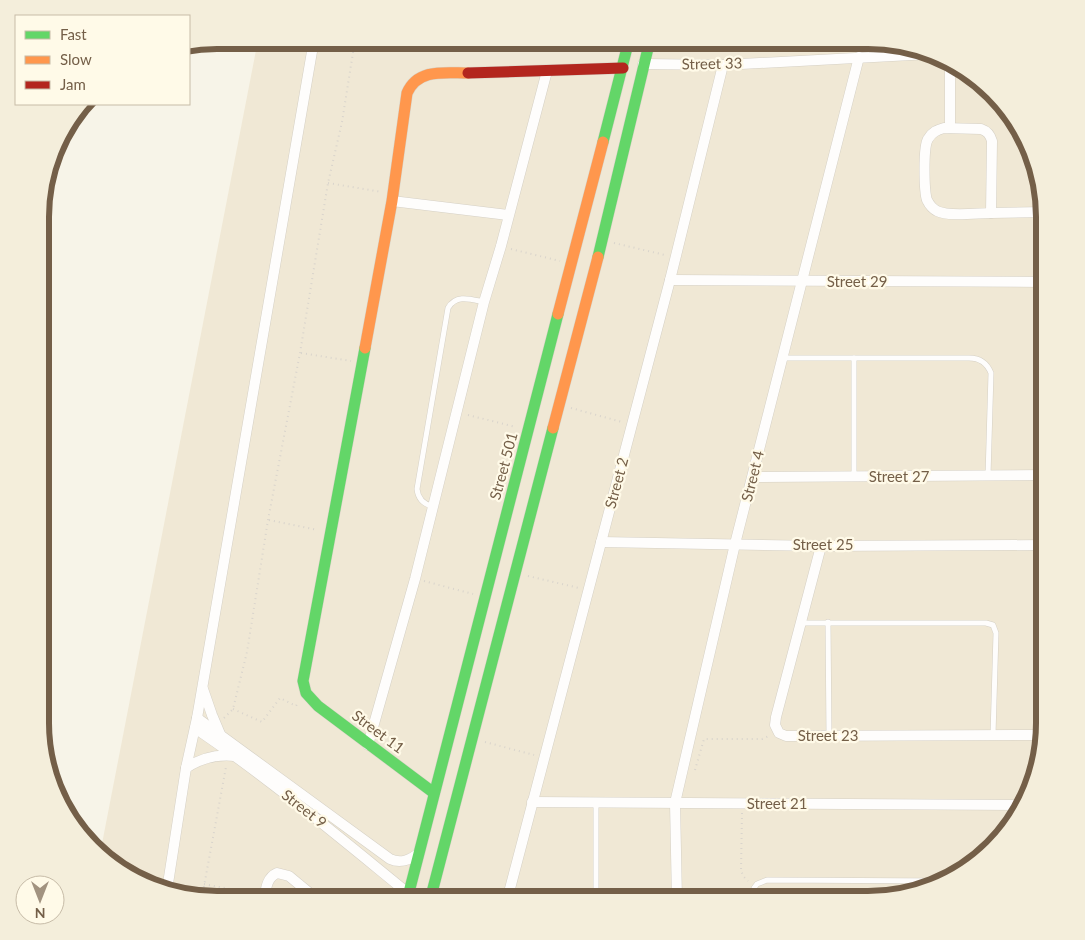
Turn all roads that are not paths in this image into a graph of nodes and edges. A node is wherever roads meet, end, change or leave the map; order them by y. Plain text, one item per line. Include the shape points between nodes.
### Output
1 (312, 49) edge
2 (628, 49) edge
3 (648, 49) edge
4 (913, 55) edge
5 (859, 57) junction
6 (644, 64) junction
7 (723, 65) junction
8 (624, 68) junction
9 (547, 71) junction
10 (950, 71) edge
11 (950, 128) junction
12 (392, 197) junction
13 (1036, 212) edge
14 (991, 213) junction
15 (508, 215) junction
16 (670, 280) junction
17 (803, 282) junction
18 (1036, 282) edge
19 (484, 302) junction
20 (782, 358) junction
21 (854, 358) junction
22 (1036, 475) edge
23 (988, 476) junction
24 (753, 477) junction
25 (854, 477) junction
26 (432, 506) junction
27 (601, 542) junction
28 (735, 544) junction
29 (1036, 545) edge
30 (821, 546) junction
31 (828, 622) junction
32 (801, 623) junction
33 (202, 685) junction
34 (196, 723) junction
35 (219, 730) junction
36 (1035, 735) edge
37 (829, 736) junction
38 (993, 736) junction
39 (368, 745) junction
40 (232, 756) junction
41 (186, 768) junction
42 (434, 793) junction
43 (532, 802) junction
44 (596, 802) junction
45 (675, 803) junction
46 (1014, 805) edge
47 (419, 853) junction
48 (925, 881) edge
49 (168, 884) edge
50 (267, 891) edge
51 (307, 891) edge
52 (401, 891) edge
53 (410, 891) edge
54 (433, 891) edge
55 (509, 891) edge
56 (596, 891) edge
57 (677, 891) edge
58 (754, 891) edge

1 - 33 street
2 - 8 street, Street 501
3 - 6 street
4 - 5 street, Street 33
5 - 7 street, Street 33
5 - 17 street, Street 4
6 - 7 street, Street 33
6 - 54 street via 602,240
7 - 16 street, Street 2
8 - 9 street
8 - 42 street, Street 501
9 - 12 street via 427,74 416,79 407,93
9 - 15 street
10 - 11 street
11 - 14 street via 980,129 991,136
11 - 14 street via 932,133 926,144 926,198 930,206 944,214
12 - 15 street
12 - 39 street, Street 11 via 303,675 306,693 318,706
13 - 14 street
15 - 19 street
16 - 17 street, Street 29
16 - 27 street, Street 2
17 - 18 street, Street 29
17 - 20 street, Street 4
19 - 26 street
19 - 26 lane via 462,298 448,308 417,489 423,502
20 - 21 lane
20 - 24 street, Street 4
21 - 23 lane via 969,358 985,363 991,373
21 - 25 lane
22 - 23 street, Street 27
23 - 25 street, Street 27
24 - 25 street, Street 27
24 - 28 street, Street 4
26 - 39 street
27 - 28 street, Street 25
27 - 43 street, Street 2
28 - 30 street, Street 25
28 - 45 street, Street 4
29 - 30 street, Street 25
30 - 32 street, Street 23
31 - 32 lane
31 - 37 lane
31 - 38 lane via 993,625 996,633
32 - 37 street, Street 23 via 776,717 777,730 786,736
33 - 34 street
33 - 35 street
34 - 35 street, Street 9
34 - 40 street, Street 9
34 - 41 street
35 - 47 street, Street 9 via 390,859 405,861
36 - 38 street, Street 23
37 - 38 street, Street 23
39 - 42 street, Street 11
40 - 41 street via 206,758
40 - 52 street, Street 9 via 316,818
41 - 49 street
42 - 47 street, Street 501
43 - 44 street, Street 21
43 - 55 street, Street 2
44 - 45 street, Street 21
44 - 56 lane
45 - 46 street, Street 21
45 - 57 street, Street 4
47 - 53 street, Street 501
48 - 58 lane via 767,880 757,884
50 - 51 street via 270,879 277,873 292,878

